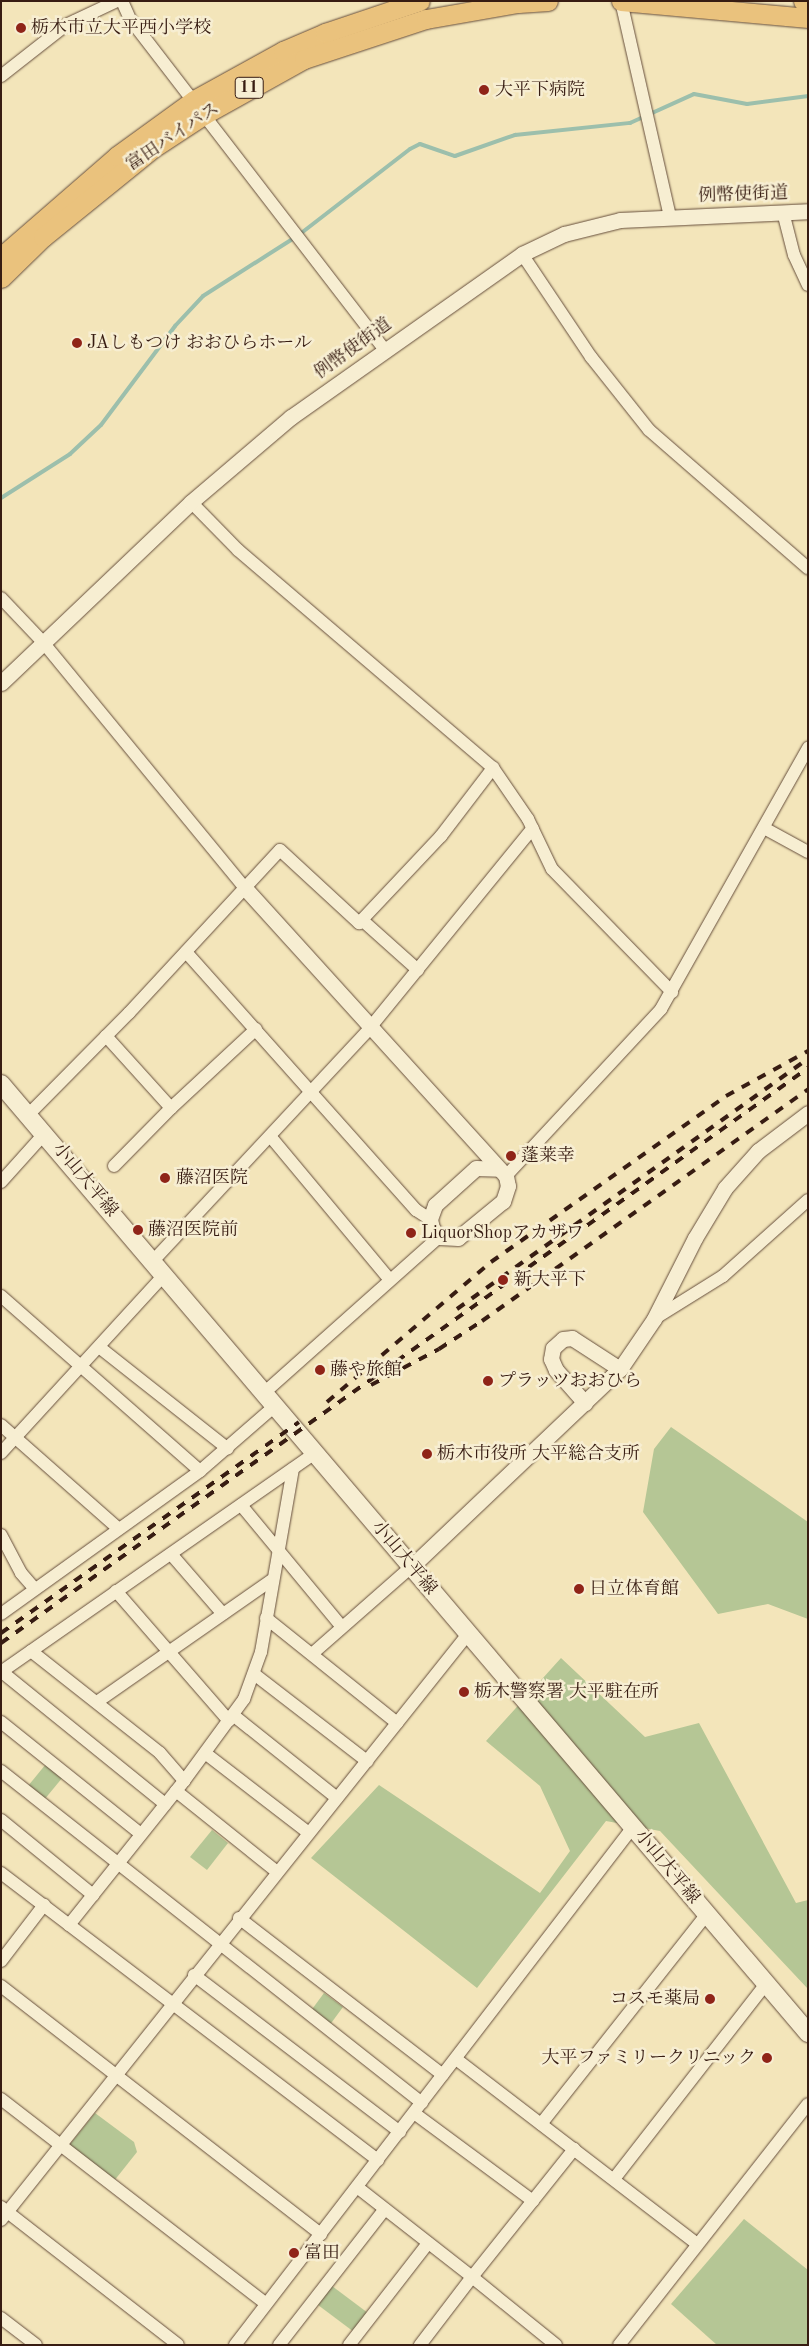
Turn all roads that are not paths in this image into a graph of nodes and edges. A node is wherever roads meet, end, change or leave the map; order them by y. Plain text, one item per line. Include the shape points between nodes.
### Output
1 (117, 1) edge
2 (122, 1) edge
3 (420, 1) edge
4 (548, 1) edge
5 (621, 1) edge
6 (803, 1) edge
7 (808, 2) edge
8 (808, 18) edge
9 (1, 76) edge
10 (199, 107) junction
11 (808, 211) edge
12 (783, 212) junction
13 (670, 216) junction
14 (522, 254) junction
15 (1, 257) edge
16 (1, 278) edge
17 (808, 285) edge
18 (384, 349) junction
19 (191, 502) junction
20 (808, 568) edge
21 (1, 598) edge
22 (42, 641) junction
23 (1, 683) edge
24 (808, 748) edge
25 (493, 768) junction
26 (533, 828) junction
27 (764, 828) junction
28 (808, 852) edge
29 (244, 887) junction
30 (362, 920) junction
31 (186, 952) junction
32 (418, 970) junction
33 (672, 992) junction
34 (256, 1029) junction
35 (369, 1029) junction
36 (106, 1036) junction
37 (1, 1084) edge
38 (312, 1091) junction
39 (172, 1108) junction
40 (808, 1114) edge
41 (28, 1115) junction
42 (44, 1134) junction
43 (270, 1136) junction
44 (478, 1147) junction
45 (114, 1166) dead end
46 (476, 1168) junction
47 (503, 1172) junction
48 (1, 1182) edge
49 (808, 1200) edge
50 (430, 1219) junction
51 (440, 1237) junction
52 (159, 1268) junction
53 (390, 1280) junction
54 (1, 1296) edge
55 (654, 1319) junction
56 (99, 1347) junction
57 (82, 1367) junction
58 (620, 1369) junction
59 (270, 1399) junction
60 (585, 1403) junction
61 (1, 1425) edge
62 (16, 1438) junction
63 (228, 1449) junction
64 (316, 1452) junction
65 (1, 1453) edge
66 (293, 1469) junction
67 (200, 1471) junction
68 (241, 1505) junction
69 (118, 1528) junction
70 (1, 1535) edge
71 (278, 1550) junction
72 (171, 1554) junction
73 (411, 1567) junction
74 (272, 1580) junction
75 (35, 1589) junction
76 (116, 1591) junction
77 (1, 1614) edge
78 (223, 1614) junction
79 (266, 1618) junction
80 (342, 1627) junction
81 (468, 1634) junction
82 (31, 1651) junction
83 (167, 1651) junction
84 (312, 1654) junction
85 (2, 1672) edge
86 (254, 1674) junction
87 (97, 1702) junction
88 (231, 1718) junction
89 (1, 1722) edge
90 (397, 1723) junction
91 (205, 1753) junction
92 (367, 1761) junction
93 (1, 1771) edge
94 (180, 1786) junction
95 (337, 1798) junction
96 (165, 1804) junction
97 (1, 1820) edge
98 (633, 1827) junction
99 (309, 1833) junction
100 (141, 1834) junction
101 (118, 1864) junction
102 (277, 1872) junction
103 (1, 1873) edge
104 (94, 1895) junction
105 (44, 1905) junction
106 (707, 1914) junction
107 (239, 1918) junction
108 (69, 1925) junction
109 (218, 1945) junction
110 (1, 1961) edge
111 (194, 1974) junction
112 (766, 1984) junction
113 (1, 1986) edge
114 (171, 2003) junction
115 (808, 2033) edge
116 (456, 2059) junction
117 (116, 2074) junction
118 (443, 2075) junction
119 (1, 2099) edge
120 (808, 2104) edge
121 (418, 2108) junction
122 (541, 2124) junction
123 (400, 2132) junction
124 (60, 2145) junction
125 (574, 2149) junction
126 (378, 2160) junction
127 (614, 2179) junction
128 (357, 2187) junction
129 (533, 2201) junction
130 (385, 2209) junction
131 (3, 2213) edge
132 (321, 2234) junction
133 (428, 2243) junction
134 (697, 2244) junction
135 (472, 2277) junction
136 (266, 2304) junction
137 (1, 2318) edge
138 (36, 2345) edge
139 (178, 2345) edge
140 (235, 2345) edge
141 (280, 2345) edge
142 (349, 2345) edge
143 (420, 2345) edge
144 (556, 2345) edge
145 (619, 2345) edge

1 - 9 street via 66,25
2 - 10 street via 130,19
3 - 10 main road, 富田バイパス / 11 via 325,33 283,51
4 - 10 main road, 富田バイパス / 11 via 450,14 350,42 304,59
5 - 8 main road
5 - 13 street
6 - 7 main road
10 - 15 main road, 富田バイパス / 11 via 117,156
10 - 16 main road, 富田バイパス / 11 via 43,237
10 - 18 street
11 - 12 street, 例幣使街道
12 - 13 street, 例幣使街道
12 - 17 street via 794,255
13 - 14 street, 例幣使街道 via 585,228
14 - 18 street, 例幣使街道
14 - 20 street via 591,357 648,430
18 - 19 street, 例幣使街道 via 291,417
19 - 22 street, 例幣使街道
19 - 25 street via 238,550
21 - 22 street
22 - 23 street, 例幣使街道
22 - 29 street
24 - 27 street
25 - 26 street
25 - 30 street via 441,836
26 - 32 street
26 - 33 street via 552,869
27 - 28 street
27 - 33 street
29 - 30 street via 280,850 359,923
29 - 31 street
29 - 35 street
30 - 32 street
31 - 34 street
31 - 36 street
32 - 35 street
33 - 47 street via 661,1009
34 - 38 street
34 - 39 street
35 - 38 street
35 - 44 street
36 - 39 street
36 - 41 street
37 - 41 main road, 小山大平線
38 - 43 street
38 - 50 street via 416,1210
39 - 45 street
40 - 55 street via 758,1151 725,1188 695,1238
41 - 42 main road, 小山大平線
42 - 48 street
42 - 52 main road, 小山大平線
43 - 52 street
43 - 53 street
44 - 46 street
44 - 47 street
46 - 47 street
46 - 50 street via 435,1205
47 - 51 street via 508,1186 503,1201 458,1238
49 - 55 street via 723,1276
50 - 51 street via 432,1228
51 - 53 street
52 - 56 street
52 - 59 main road, 小山大平線
53 - 59 street
54 - 57 street
55 - 58 street
56 - 57 street
56 - 63 street
57 - 62 street
57 - 67 street
58 - 60 street
58 - 60 street via 572,1338 563,1339 553,1348 551,1359 556,1370
59 - 63 street
59 - 64 main road, 小山大平線
60 - 73 street
61 - 62 street
62 - 65 street
62 - 69 street
63 - 67 street
64 - 66 street
64 - 73 main road, 小山大平線
66 - 68 street
66 - 71 street
67 - 69 street
68 - 71 street
68 - 72 street
69 - 75 street
70 - 75 street via 21,1573
71 - 74 street
71 - 80 street
72 - 76 street
72 - 78 street
73 - 80 street
73 - 81 main road, 小山大平線
74 - 78 street
74 - 79 street
75 - 77 street
76 - 82 street
76 - 83 street
78 - 83 street
79 - 84 street
79 - 86 street
80 - 84 street
81 - 90 street
81 - 98 main road, 小山大平線
82 - 85 street
82 - 87 street
83 - 87 street
83 - 88 street
84 - 90 street
85 - 96 street
86 - 88 street
86 - 92 street
87 - 94 street via 160,1753
88 - 91 street
88 - 95 street
89 - 100 street
90 - 92 street
91 - 94 street
91 - 99 street
92 - 95 street
93 - 101 street
94 - 96 street
94 - 102 street
95 - 99 street
96 - 100 street
97 - 104 street
98 - 106 main road, 小山大平線
98 - 116 street
99 - 102 street
100 - 101 street
101 - 104 street
101 - 109 street
102 - 107 street
103 - 105 street
104 - 108 street
105 - 108 street
105 - 110 street
106 - 112 main road, 小山大平線
106 - 122 street
107 - 109 street
107 - 118 street
108 - 114 street
109 - 111 street
109 - 121 street
111 - 114 street
111 - 123 street
112 - 115 main road, 小山大平線
112 - 127 street
113 - 117 street
114 - 117 street
114 - 126 street
116 - 118 street
116 - 122 street
117 - 124 street
117 - 132 street
118 - 121 street
119 - 124 street
120 - 134 street
121 - 123 street
121 - 129 street
122 - 125 street
123 - 126 street
124 - 131 street
124 - 136 street
125 - 127 street
125 - 129 street
126 - 128 street
127 - 134 street
128 - 130 street
128 - 132 street
129 - 135 street
130 - 133 street
130 - 141 street
131 - 139 street
132 - 136 street
133 - 135 street
133 - 142 street
134 - 145 street
135 - 143 street
135 - 144 street
136 - 140 street
137 - 138 street

